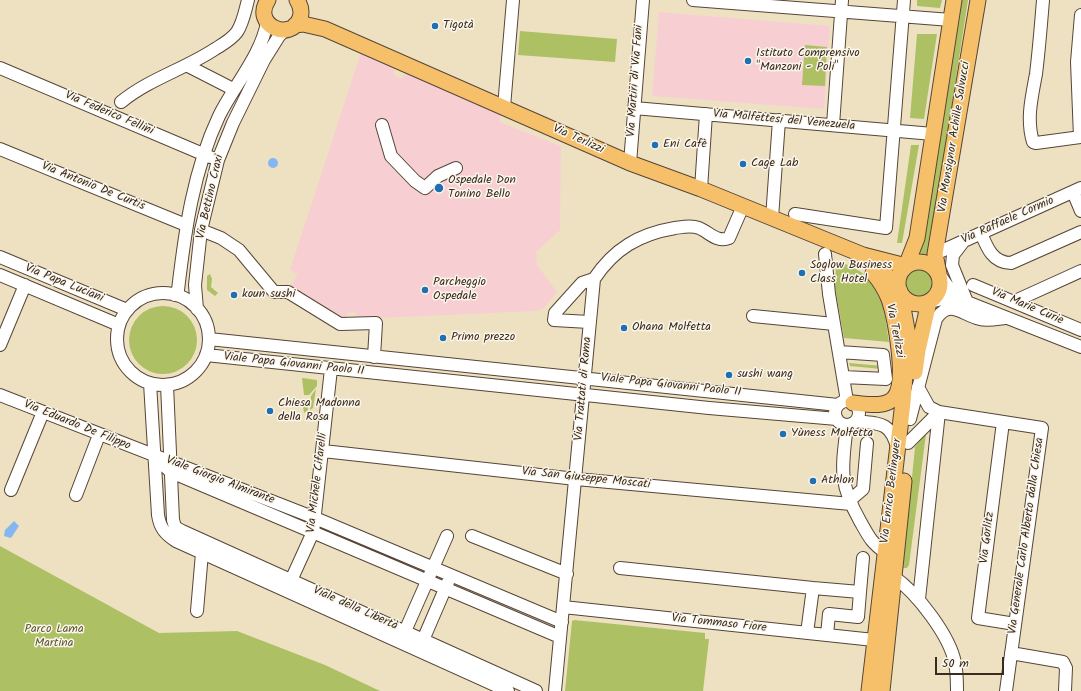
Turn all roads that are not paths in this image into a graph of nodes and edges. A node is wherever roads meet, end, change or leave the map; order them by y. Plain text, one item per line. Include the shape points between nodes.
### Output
1 (248, 0) edge
2 (253, 0) edge
3 (513, 0) edge
4 (643, 0) edge
5 (693, 0) edge
6 (904, 0) edge
7 (954, 0) edge
8 (978, 0) edge
9 (1043, 0) edge
10 (299, 3) edge
11 (842, 6) edge
12 (266, 11) edge
13 (1081, 15) edge
14 (903, 16) junction
15 (950, 20) junction
16 (290, 28) junction
17 (325, 29) junction
18 (188, 66) junction
19 (0, 68) edge
20 (233, 89) junction
21 (121, 102) dead end
22 (504, 107) junction
23 (634, 108) junction
24 (706, 114) junction
25 (779, 120) junction
26 (382, 125) dead end
27 (834, 125) junction
28 (894, 130) junction
29 (933, 134) junction
30 (1080, 137) edge
31 (0, 149) edge
32 (204, 154) junction
33 (218, 160) junction
34 (630, 163) junction
35 (456, 168) dead end
36 (701, 189) junction
37 (1077, 190) edge
38 (743, 206) junction
39 (1081, 211) edge
40 (922, 212) junction
41 (795, 214) dead end
42 (772, 218) junction
43 (829, 219) junction
44 (186, 225) junction
45 (201, 230) junction
46 (1081, 232) edge
47 (981, 233) junction
48 (964, 241) junction
49 (827, 245) junction
50 (935, 254) junction
51 (863, 255) junction
52 (0, 258) edge
53 (12, 262) junction
54 (906, 266) junction
55 (1081, 271) edge
56 (939, 274) junction
57 (2, 276) edge
58 (594, 279) junction
59 (25, 285) junction
60 (973, 285) dead end
61 (900, 292) junction
62 (175, 295) junction
63 (1015, 301) junction
64 (929, 302) junction
65 (967, 302) junction
66 (197, 309) junction
67 (127, 310) junction
68 (754, 316) dead end
69 (1005, 318) junction
70 (589, 322) junction
71 (834, 324) junction
72 (119, 325) junction
73 (1081, 330) edge
74 (209, 339) junction
75 (0, 345) edge
76 (1081, 347) edge
77 (839, 352) junction
78 (206, 355) junction
79 (379, 357) junction
80 (460, 366) junction
81 (330, 369) junction
82 (383, 374) junction
83 (585, 377) junction
84 (843, 377) junction
85 (458, 382) junction
86 (150, 383) junction
87 (167, 385) junction
88 (918, 387) junction
89 (711, 390) junction
90 (0, 395) edge
91 (583, 395) junction
92 (903, 402) junction
93 (849, 404) junction
94 (709, 408) junction
95 (43, 412) junction
96 (940, 412) junction
97 (910, 419) junction
98 (847, 422) junction
99 (1003, 422) junction
100 (100, 435) junction
101 (867, 443) dead end
102 (902, 447) junction
103 (323, 451) junction
104 (155, 457) junction
105 (171, 467) junction
106 (576, 479) junction
107 (11, 490) dead end
108 (76, 495) dead end
109 (850, 502) junction
110 (315, 518) junction
111 (170, 530) junction
112 (313, 532) junction
113 (448, 536) dead end
114 (472, 536) dead end
115 (885, 552) junction
116 (202, 553) junction
117 (863, 558) dead end
118 (434, 568) junction
119 (620, 568) dead end
120 (567, 574) junction
121 (451, 576) junction
122 (894, 577) junction
123 (291, 580) junction
124 (428, 581) junction
125 (446, 588) junction
126 (813, 588) junction
127 (286, 592) junction
128 (860, 592) junction
129 (919, 600) junction
130 (564, 607) junction
131 (197, 611) dead end
132 (562, 622) junction
133 (1015, 624) junction
134 (807, 633) junction
135 (827, 635) junction
136 (403, 637) junction
137 (560, 637) junction
138 (423, 640) junction
139 (874, 640) junction
140 (1011, 653) junction
141 (508, 691) edge
142 (536, 691) edge
143 (555, 691) edge
144 (869, 691) edge
145 (882, 691) edge
146 (957, 691) edge
147 (1006, 691) edge
148 (1065, 691) edge

1 - 18 street via 237,32 229,41
2 - 12 main road
3 - 22 street
4 - 23 street, Via Martiri di Via Fani
5 - 11 street
6 - 14 street
7 - 15 main road, Via Monsignor Achille Salvucci
8 - 50 main road, Via Monsignor Achille Salvucci
9 - 30 street via 1036,74 1030,105 1031,136 1036,143
10 - 16 main road via 300,16
10 - 17 main road, Via Terlizzi
11 - 14 street
11 - 27 street
12 - 16 main road, Via Terlizzi via 275,29
12 - 20 street, Via Bettino Craxi via 266,30
13 - 30 street via 1077,62
14 - 15 street
14 - 28 street
15 - 29 main road, Via Monsignor Achille Salvucci
16 - 17 main road, Via Terlizzi via 302,24
16 - 33 street, Via Bettino Craxi via 279,36 264,60
17 - 22 main road, Via Terlizzi
18 - 20 street
18 - 21 street via 148,84
19 - 32 street, Via Federico Fellini
20 - 32 street, Via Bettino Craxi via 218,117
22 - 34 main road, Via Terlizzi
23 - 24 street, Via Molfettesi del Venezuela
23 - 34 street, Via Martiri di Via Fani
24 - 25 street, Via Molfettesi del Venezuela
24 - 36 street
25 - 27 street, Via Molfettesi del Venezuela
25 - 42 street
26 - 35 street via 391,156 414,181 425,188 438,176
27 - 28 street, Via Molfettesi del Venezuela
28 - 29 street, Via Molfettesi del Venezuela
28 - 43 street via 886,228
29 - 40 main road, Via Monsignor Achille Salvucci
31 - 44 street, Via Antonio De Curtis
32 - 33 street, Via Federico Fellini
32 - 44 street, Via Bettino Craxi
33 - 45 street, Via Bettino Craxi
34 - 36 main road, Via Terlizzi
36 - 38 main road, Via Terlizzi
37 - 39 street
37 - 47 street, Via Raffaele Cormio
38 - 42 main road, Via Terlizzi
38 - 58 street via 729,238 716,238 699,228 689,226 654,232 637,238 621,250 602,267
40 - 49 main road, Via Terlizzi via 911,240 903,250 895,253 886,254 866,247
40 - 54 main road, Via Monsignor Achille Salvucci via 918,238
41 - 43 street
42 - 49 main road, Via Terlizzi
43 - 49 street
44 - 62 street, Via Bettino Craxi via 178,290
45 - 66 street, Via Bettino Craxi via 195,285
45 - 79 street via 222,238 238,250 274,292 288,292 340,324 376,323
46 - 47 street via 1011,263 1001,262 996,258 988,250
47 - 48 street, Via Raffaele Cormio
48 - 50 street, Via Raffaele Cormio
48 - 65 street via 953,255 952,265
49 - 51 main road, Via Terlizzi
49 - 71 street via 829,296
49 - 93 main road, Via Terlizzi via 873,273 882,284 889,300 901,365 899,389 894,398 879,405
50 - 56 main road, Via Monsignor Achille Salvucci
51 - 54 main road, Via Terlizzi
51 - 61 main road, Via Terlizzi via 881,269
52 - 53 street, Via Papa Luciani
53 - 57 street
53 - 67 street, Via Papa Luciani
54 - 56 main road via 913,262 928,263
54 - 61 main road via 899,275
55 - 63 street
56 - 64 main road via 940,290
56 - 65 street via 949,288
57 - 59 street, Via Papa Luciani
58 - 70 street, Via Trattati di Roma
58 - 70 street via 582,283 555,313 554,320
59 - 72 street, Via Papa Luciani
59 - 75 street
60 - 63 street, Via Marie Curie
61 - 64 main road via 915,304
61 - 92 main road, Via Enrico Berlinguer via 908,335
62 - 66 street via 187,300
62 - 67 street via 149,295
63 - 73 street, Via Marie Curie
64 - 65 street via 948,298
64 - 97 main road, Via Enrico Berlinguer via 918,350
65 - 69 street
66 - 74 street via 207,328
67 - 72 street
68 - 71 street
69 - 76 street
69 - 88 street via 980,319 956,309 941,312 936,319
70 - 83 street, Via Trattati di Roma
71 - 77 street
72 - 86 street via 117,340 126,367 137,377
74 - 78 street
74 - 79 street, Viale Papa Giovanni Paolo II
77 - 84 street
77 - 84 street via 882,355 886,379
78 - 81 street, Viale Papa Giovanni Paolo II
78 - 87 street via 190,376
79 - 80 street, Viale Papa Giovanni Paolo II
79 - 82 street
80 - 83 street, Viale Papa Giovanni Paolo II
80 - 85 street
81 - 82 street, Viale Papa Giovanni Paolo II
81 - 103 street, Via Michele Cifarelli
82 - 85 street, Viale Papa Giovanni Paolo II
83 - 89 street, Viale Papa Giovanni Paolo II
83 - 91 street, Via Trattati di Roma
84 - 93 street
85 - 91 street, Viale Papa Giovanni Paolo II
86 - 87 street
86 - 104 street
87 - 105 street
88 - 96 street via 929,407
88 - 97 street
89 - 93 street, Viale Papa Giovanni Paolo II
89 - 94 street
90 - 95 street, Via Eduardo De Filippo
91 - 94 street, Viale Papa Giovanni Paolo II
91 - 106 street, Via Trattati di Roma
92 - 93 street, Viale Papa Giovanni Paolo II via 886,410
92 - 102 main road, Via Enrico Berlinguer
93 - 98 street via 859,415
93 - 98 street via 835,412
94 - 98 street, Viale Papa Giovanni Paolo II
95 - 100 street, Via Eduardo De Filippo
95 - 107 street
96 - 99 street
96 - 102 street
96 - 129 street
97 - 102 main road, Via Enrico Berlinguer
98 - 102 street, Viale Papa Giovanni Paolo II via 882,424 888,427
98 - 109 street via 843,483
99 - 133 street, Via Gorlitz via 978,618
99 - 133 street, Via Generale Carlo Alberto dalla Chiesa via 1042,428
100 - 104 street, Via Eduardo De Filippo
100 - 108 street
101 - 109 street via 863,489
102 - 115 main road, Via Enrico Berlinguer
102 - 122 main road, Via Enrico Berlinguer
103 - 106 street, Via San Giuseppe Moscati
103 - 110 street, Via Michele Cifarelli
104 - 105 street, Viale Giorgio Almirante
104 - 111 street via 159,524
105 - 110 street, Viale Giorgio Almirante
105 - 111 street
105 - 112 street, Viale Giorgio Almirante
106 - 109 street, Via San Giuseppe Moscati
106 - 120 street, Via Trattati di Roma
109 - 115 street via 873,544
110 - 112 street, Via Michele Cifarelli
110 - 118 street, Viale Giorgio Almirante
111 - 116 street, Viale della Libertà via 176,541
111 - 123 street, Viale della Libertà via 182,532
112 - 123 street, Via Michele Cifarelli
112 - 124 street, Viale Giorgio Almirante
113 - 118 street
114 - 120 street
115 - 139 main road, Via Enrico Berlinguer
116 - 127 street, Viale della Libertà
116 - 131 street
117 - 128 street
118 - 121 street, Viale Giorgio Almirante
118 - 124 street
119 - 126 street
120 - 130 street, Via Trattati di Roma
121 - 125 street
121 - 132 street, Viale Giorgio Almirante
122 - 129 street via 906,585
122 - 145 main road, Via Enrico Berlinguer
123 - 127 street, Via Michele Cifarelli
123 - 136 street, Viale della Libertà
124 - 125 street, Viale Giorgio Almirante
124 - 136 street
125 - 137 street, Viale Giorgio Almirante
125 - 138 street
126 - 128 street
126 - 134 street
127 - 136 street, Viale della Libertà
128 - 135 street via 858,617 829,614
129 - 146 street via 949,643 955,663
130 - 132 street, Via Trattati di Roma
130 - 134 street, Via Tommaso Fiore
132 - 137 street, Via Trattati di Roma
133 - 140 street, Via Generale Carlo Alberto dalla Chiesa
134 - 135 street, Via Tommaso Fiore
135 - 139 street, Via Tommaso Fiore
136 - 138 street, Viale della Libertà
136 - 141 street, Viale della Libertà
137 - 143 street, Via Trattati di Roma
138 - 142 street, Viale della Libertà
139 - 144 main road, Via Enrico Berlinguer
140 - 147 street, Via Generale Carlo Alberto dalla Chiesa
140 - 148 street via 1064,662

